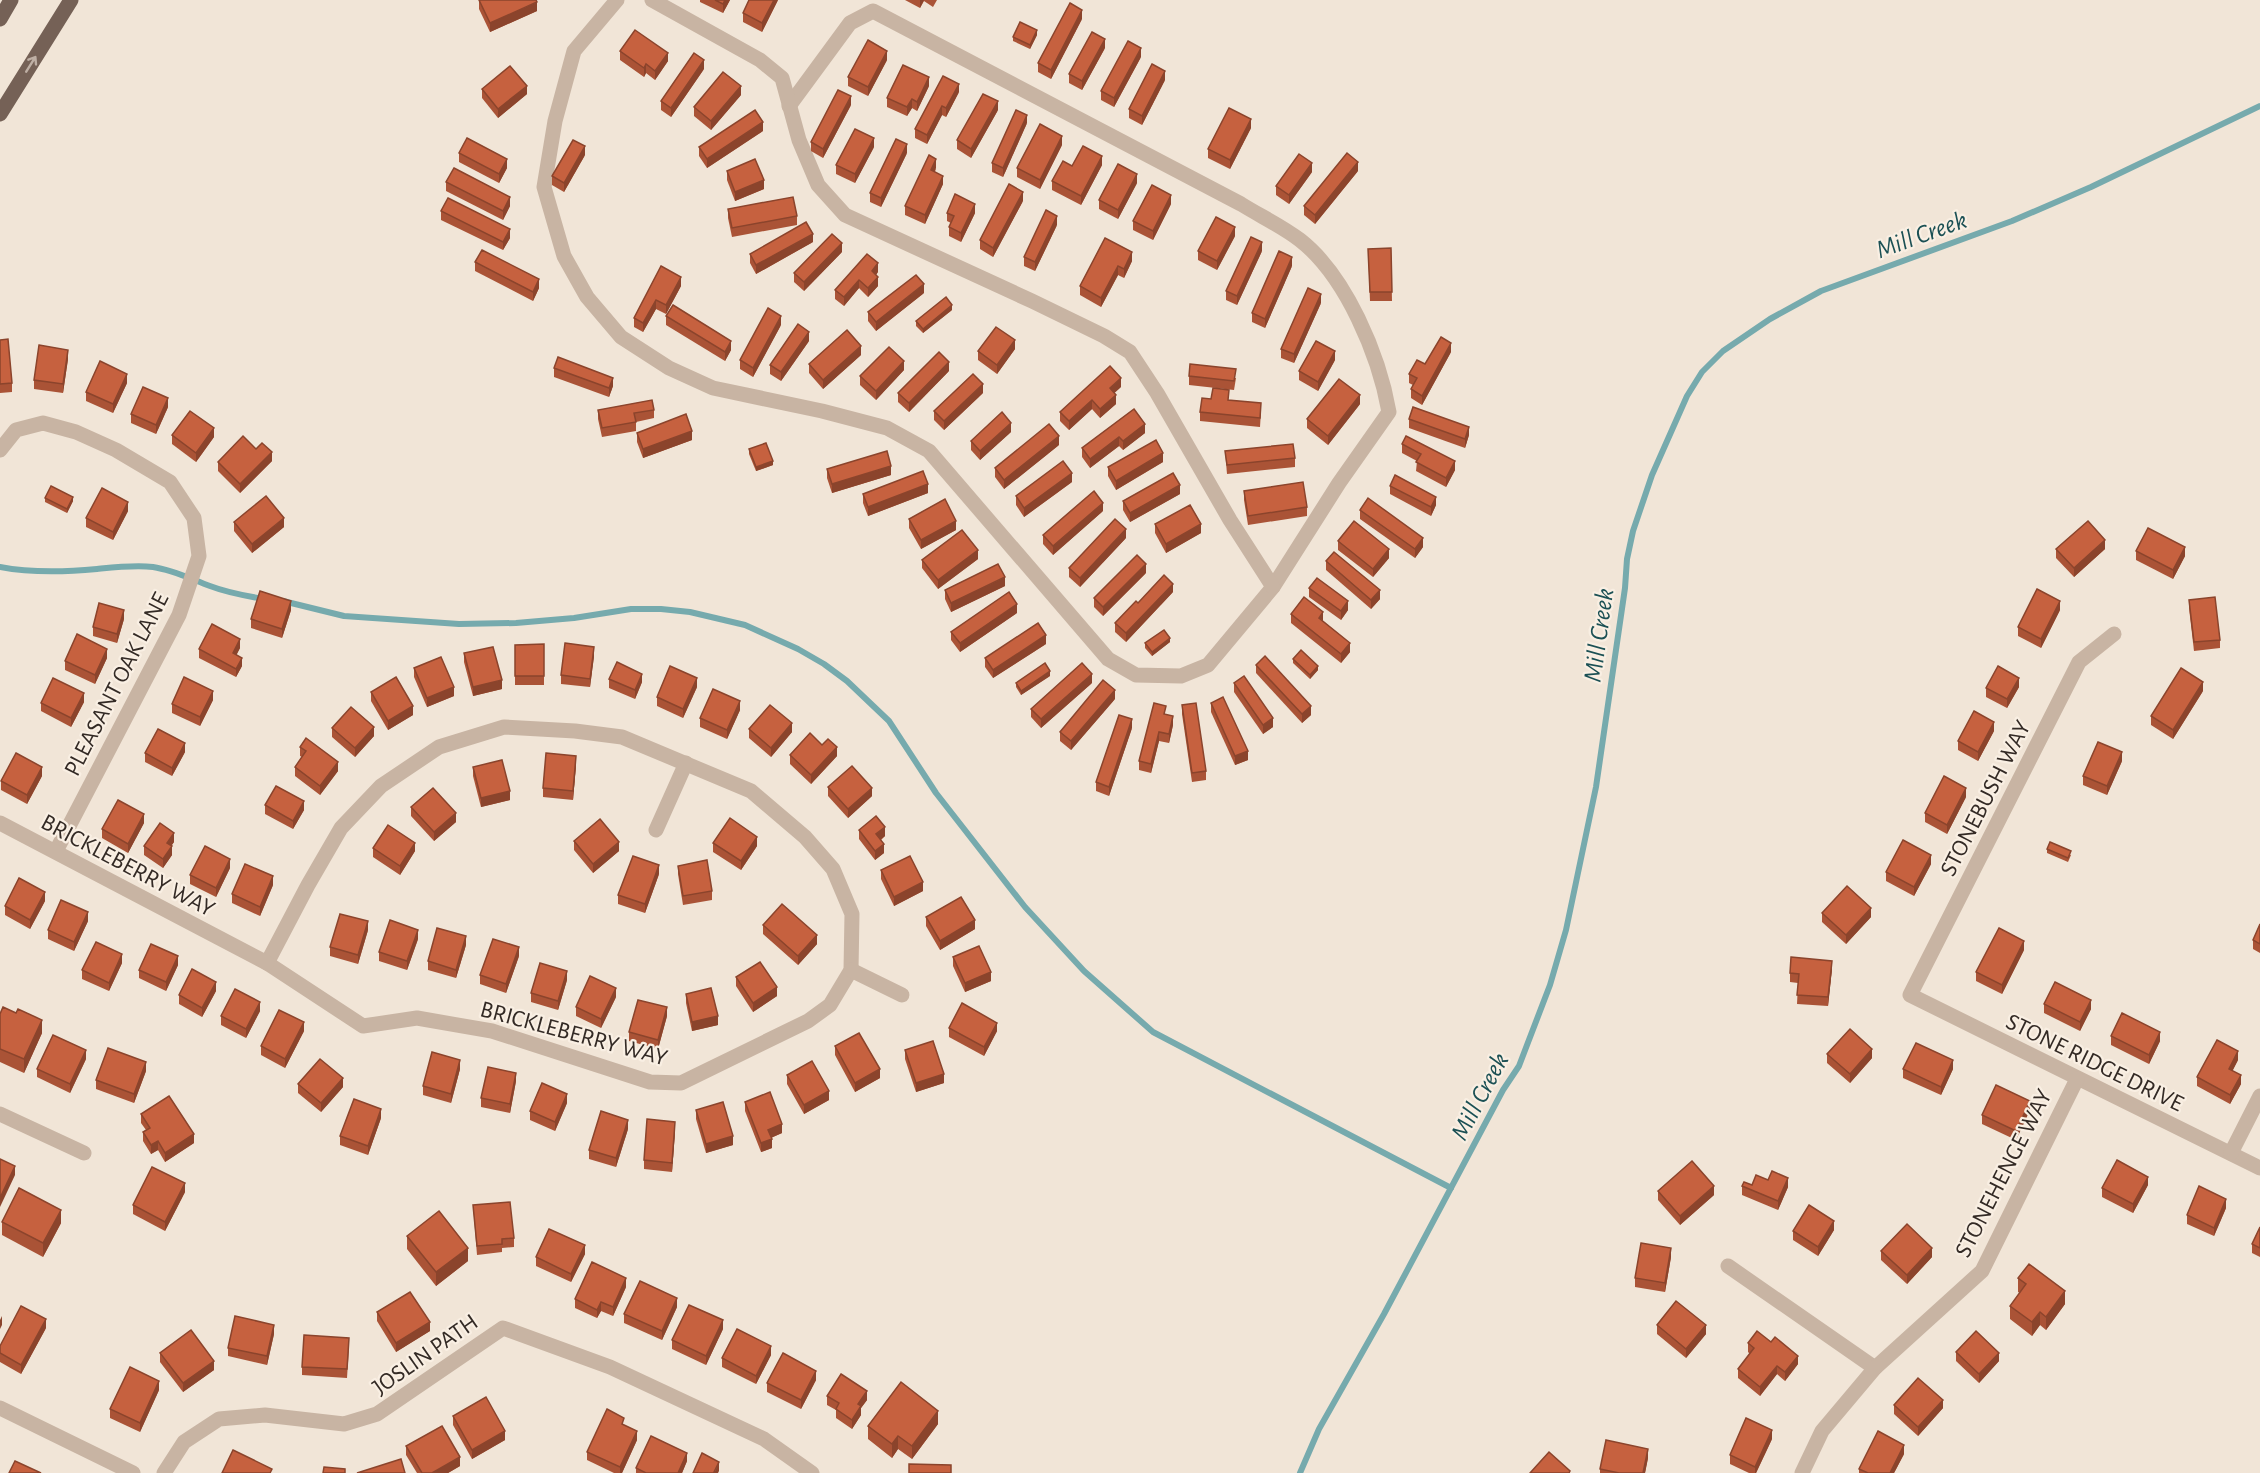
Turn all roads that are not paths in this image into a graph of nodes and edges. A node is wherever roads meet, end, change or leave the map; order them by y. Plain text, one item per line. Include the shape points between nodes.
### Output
1 (11, 0) edge
2 (71, 0) edge
3 (617, 0) edge
4 (652, 0) edge
5 (0, 19) edge
6 (789, 105) junction
7 (0, 114) edge
8 (0, 450) edge
9 (1274, 587) junction
10 (2114, 634) dead end
11 (686, 763) junction
12 (0, 823) edge
13 (656, 830) dead end
14 (56, 851) junction
15 (267, 963) junction
16 (851, 970) junction
17 (1910, 994) joint
18 (902, 995) dead end
19 (2077, 1078) junction
20 (2260, 1096) edge
21 (0, 1114) edge
22 (84, 1153) dead end
23 (2231, 1154) junction
24 (2260, 1168) edge
25 (1728, 1266) dead end
26 (1875, 1368) junction
27 (0, 1408) edge
28 (133, 1473) edge
29 (164, 1473) edge
30 (812, 1473) edge
31 (1802, 1473) edge

1 - 5 main road
7 -> 2 main road
3 - 9 street via 574,51 555,121 544,187 564,256 587,297 621,337 669,368 713,388 887,428 929,451 1108,658 1136,675 1181,676 1208,665
4 - 6 street via 760,60 782,78
6 - 9 street via 818,185 844,215 1032,301 1130,352
6 - 9 street via 850,23 873,11 1241,204 1300,240 1329,268 1356,312 1389,412
8 - 14 street, PLEASANT OAK LANE via 16,430 43,423 76,432 170,482 194,518 199,556 179,615
10 - 17 street, STONEBUSH WAY via 2079,662
11 - 13 street
11 - 15 street, BRICKLEBERRY WAY via 622,737 574,731 504,727 439,747 381,786 341,828
11 - 16 street, BRICKLEBERRY WAY via 751,791 805,837 833,869 852,914
12 - 14 street, BRICKLEBERRY WAY
14 - 15 street, BRICKLEBERRY WAY
15 - 16 street, BRICKLEBERRY WAY via 363,1026 417,1018 492,1030 650,1082 681,1083 808,1021 830,1005
16 - 18 street
17 - 19 street, STONE RIDGE DRIVE
19 - 23 street, STONE RIDGE DRIVE
19 - 26 street, STONEHENGE WAY via 1982,1271
20 - 23 street
21 - 22 street
23 - 24 street, STONE RIDGE DRIVE
25 - 26 street
26 - 31 street, STONEHENGE WAY via 1822,1431
27 - 28 street
29 - 30 street, JOSLIN PATH via 184,1442 219,1419 265,1415 344,1424 377,1414 503,1328 621,1371 764,1439

